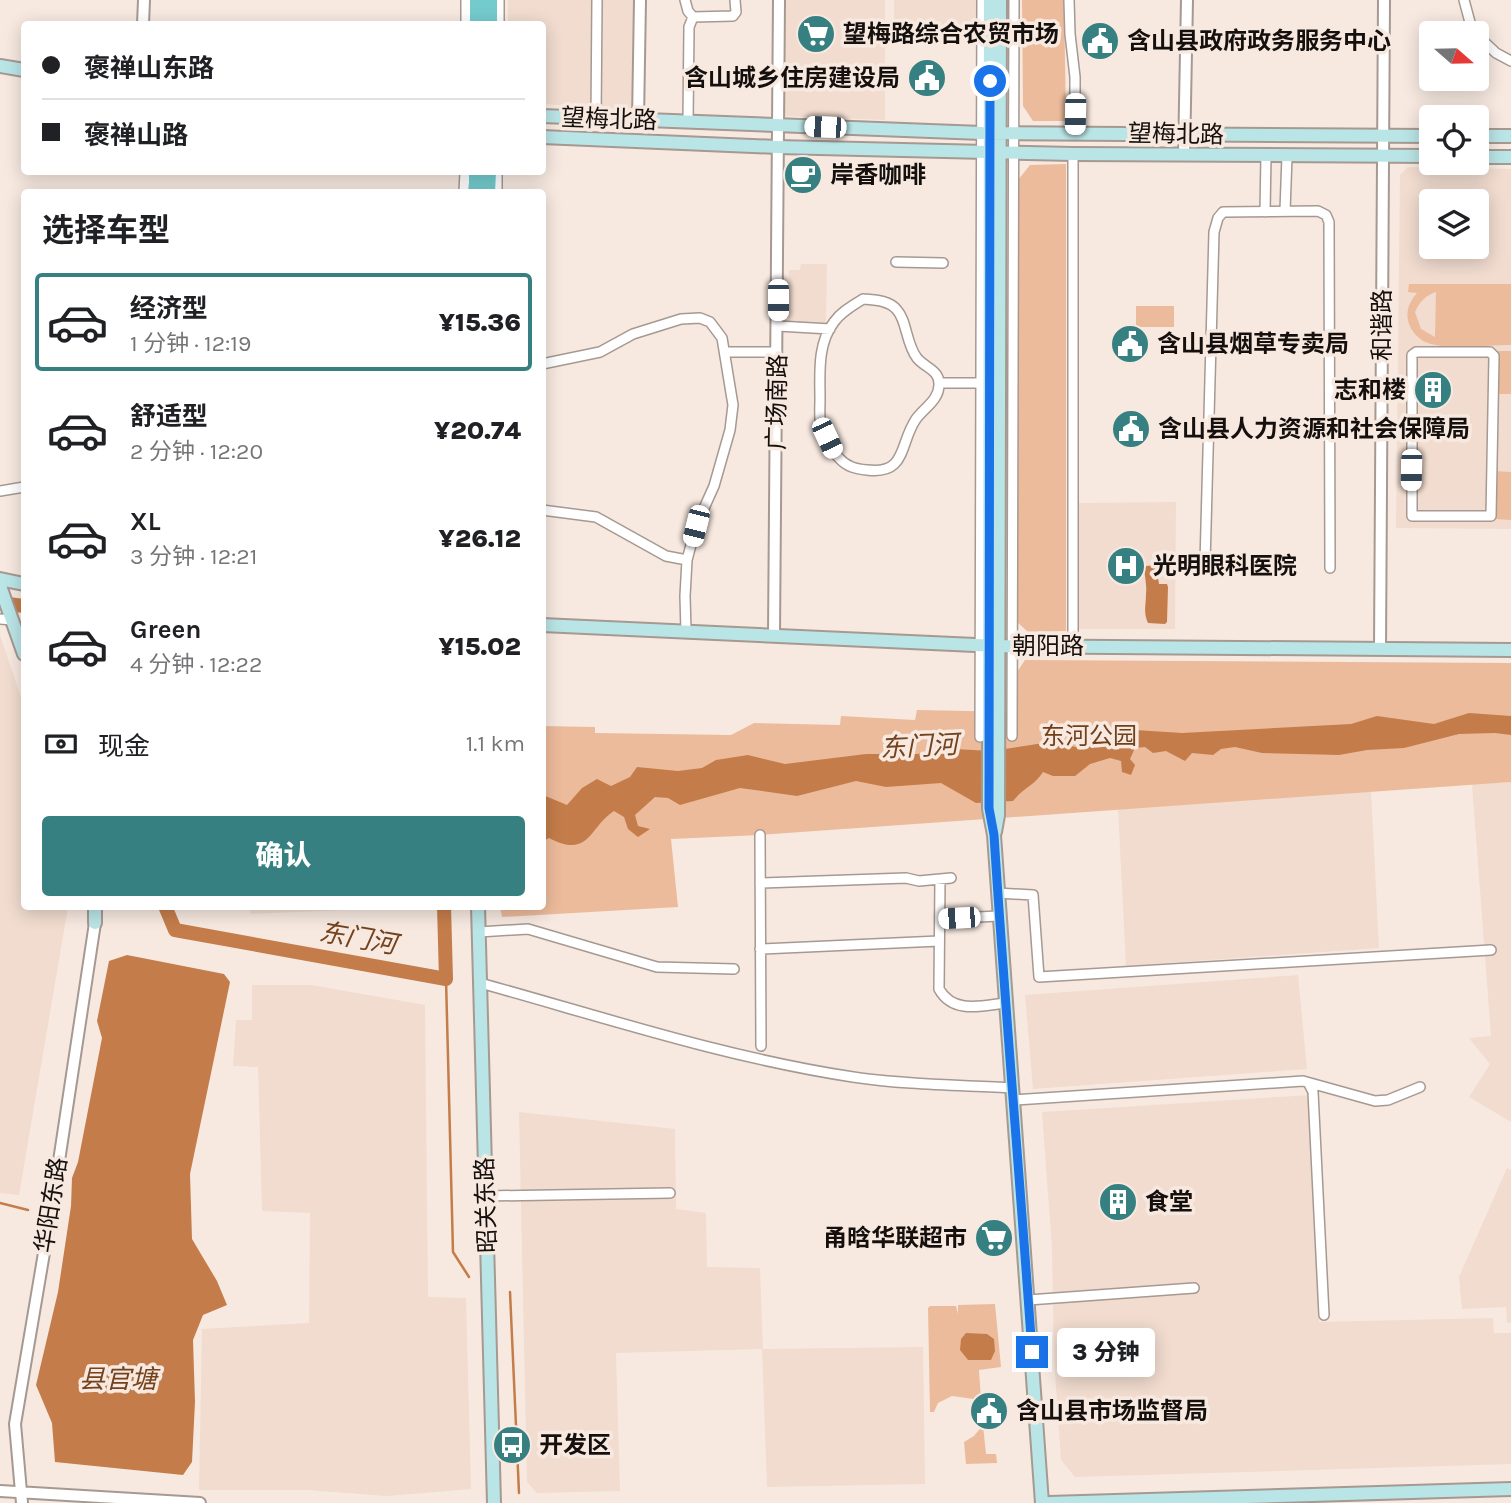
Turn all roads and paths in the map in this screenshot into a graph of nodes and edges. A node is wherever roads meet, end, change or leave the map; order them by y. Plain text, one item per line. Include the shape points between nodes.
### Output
1 (144, 0) edge
2 (466, 0) edge
3 (477, 0) edge
4 (491, 0) edge
5 (499, 0) edge
6 (597, 0) edge
7 (640, 0) edge
8 (685, 0) edge
9 (735, 0) edge
10 (779, 0) edge
11 (982, 0) edge
12 (990, 0) edge
13 (1000, 0) edge
14 (1014, 0) edge
15 (1069, 0) edge
16 (1187, 0) edge
17 (1384, 0) edge
18 (1464, 0) edge
19 (693, 17) junction
20 (143, 21) edge
21 (483, 21) edge
22 (1470, 21) edge
23 (1489, 47) edge
24 (1511, 61) edge
25 (0, 66) edge
26 (21, 70) edge
27 (546, 116) edge
28 (596, 118) junction
29 (638, 120) junction
30 (688, 121) junction
31 (777, 126) junction
32 (1074, 132) junction
33 (990, 133) junction
34 (1013, 133) junction
35 (1184, 135) junction
36 (1382, 136) junction
37 (1419, 136) edge
38 (1489, 136) edge
39 (1511, 136) edge
40 (546, 137) edge
41 (777, 146) junction
42 (990, 152) junction
43 (1013, 152) junction
44 (1073, 154) junction
45 (1184, 155) junction
46 (1266, 156) junction
47 (1287, 156) junction
48 (1382, 156) junction
49 (1419, 156) edge
50 (1489, 157) edge
51 (1511, 157) edge
52 (1285, 211) junction
53 (1265, 212) junction
54 (897, 262) dead end
55 (943, 263) dead end
56 (778, 326) junction
57 (830, 328) junction
58 (726, 352) junction
59 (777, 352) junction
60 (546, 363) edge
61 (940, 383) junction
62 (989, 383) junction
63 (1382, 427) junction
64 (1412, 427) junction
65 (21, 487) edge
66 (0, 491) edge
67 (546, 511) edge
68 (687, 560) junction
69 (1205, 563) dead end
70 (1330, 568) dead end
71 (0, 579) edge
72 (21, 583) edge
73 (0, 587) edge
74 (8, 618) edge
75 (546, 625) edge
76 (687, 631) junction
77 (775, 636) junction
78 (988, 645) junction
79 (1012, 646) junction
80 (1073, 646) junction
81 (21, 647) edge
82 (1380, 649) junction
83 (1511, 650) edge
84 (1012, 736) dead end
85 (980, 737) dead end
86 (760, 835) dead end
87 (951, 878) dead end
88 (940, 879) junction
89 (760, 883) junction
90 (997, 893) junction
91 (95, 910) edge
92 (478, 910) edge
93 (998, 916) junction
94 (940, 919) junction
95 (94, 923) joint
96 (479, 932) junction
97 (939, 941) junction
98 (760, 949) junction
99 (1491, 950) dead end
100 (734, 969) dead end
101 (480, 983) junction
102 (1005, 1003) junction
103 (761, 1046) dead end
104 (1309, 1084) junction
105 (1420, 1087) dead end
106 (1014, 1094) junction
107 (670, 1194) dead end
108 (486, 1196) junction
109 (1194, 1288) dead end
110 (1028, 1300) junction
111 (1324, 1315) dead end
112 (1511, 1489) edge
113 (20, 1490) junction
114 (0, 1491) edge
115 (1299, 1499) edge
116 (22, 1503) edge
117 (200, 1503) edge
118 (494, 1503) edge
119 (1042, 1503) edge
120 (1049, 1503) edge

1 - 20 street
2 - 21 street
3 - 21 main road
4 - 21 main road
5 - 21 street
6 - 28 street
7 - 29 street
8 - 19 street
9 - 19 street via 733,16
10 - 31 street, 广场南路
11 - 33 street
12 - 33 main road
13 - 33 main road
14 - 34 street
15 - 32 street
16 - 35 street
17 - 36 street, 和谐路
18 - 22 street
19 - 30 street via 689,27
23 - 24 street
25 - 26 main road
27 - 28 main road, 望梅北路
28 - 29 main road, 望梅北路
29 - 30 main road, 望梅北路
30 - 31 main road, 望梅北路
31 - 33 main road, 望梅北路
31 - 41 street, 广场南路
32 - 34 main road, 望梅北路
32 - 35 main road, 望梅北路
33 - 34 main road, 望梅北路
33 - 42 main road
34 - 43 street
35 - 36 main road, 望梅北路
35 - 45 street
36 - 37 main road, 望梅北路
36 - 48 street, 和谐路
38 - 39 main road
40 - 41 main road, 望梅北路
41 - 42 main road, 望梅北路
41 - 56 street, 广场南路
42 - 43 main road, 望梅北路
42 - 62 main road
43 - 44 main road, 望梅北路
43 - 79 street
44 - 45 main road, 望梅北路
44 - 80 street
45 - 46 main road, 望梅北路
46 - 47 main road, 望梅北路
46 - 53 street
47 - 48 main road, 望梅北路
47 - 52 street
48 - 49 main road, 望梅北路
48 - 63 street, 和谐路
50 - 51 main road
52 - 53 street
52 - 70 street via 1318,211 1329,222
53 - 69 street via 1223,212 1214,232
54 - 55 street
56 - 57 street
56 - 59 street, 广场南路
57 - 61 street via 844,311 863,299 896,308 918,360 934,371
57 - 61 street via 820,362 821,424 834,452 849,467 876,471 896,465 915,421 937,397
58 - 59 street
58 - 60 street via 710,322 681,319 633,334 600,352
58 - 68 street via 733,405 730,430
59 - 77 street, 广场南路
61 - 62 street
62 - 78 main road
63 - 64 street
63 - 82 street, 和谐路
64 - 64 street via 1412,516 1491,516 1493,353 1415,352
65 - 66 street
67 - 68 street via 596,517 666,556
68 - 76 street
71 - 72 main road
73 - 74 main road
74 - 81 main road
75 - 76 main road, 朝阳路
76 - 77 main road, 朝阳路
77 - 78 main road, 朝阳路
78 - 79 main road, 朝阳路
78 - 85 street
78 - 90 main road
79 - 80 main road, 朝阳路
79 - 84 street
80 - 82 main road, 朝阳路
82 - 83 main road, 朝阳路
86 - 89 street
87 - 88 street
88 - 89 street
88 - 94 street
89 - 98 street
90 - 93 main road
90 - 99 street via 1033,895 1039,977
91 - 95 main road, 华阳东路
92 - 96 main road, 昭关东路
93 - 94 street
93 - 102 main road
94 - 97 street
95 - 113 street, 华阳东路 via 18,1397 15,1424
96 - 100 street via 528,929 657,967
96 - 101 main road, 昭关东路
97 - 98 street
97 - 102 street via 943,997 967,1007
98 - 103 street
101 - 106 street via 790,1066 856,1078
101 - 108 main road, 昭关东路
102 - 106 main road
104 - 105 street via 1375,1101
104 - 106 street
104 - 111 street
106 - 110 main road
107 - 108 street
108 - 118 main road, 昭关东路
109 - 110 street
110 - 119 main road
112 - 115 main road
113 - 114 street
113 - 116 street, 华阳东路
113 - 117 street
115 - 120 main road

